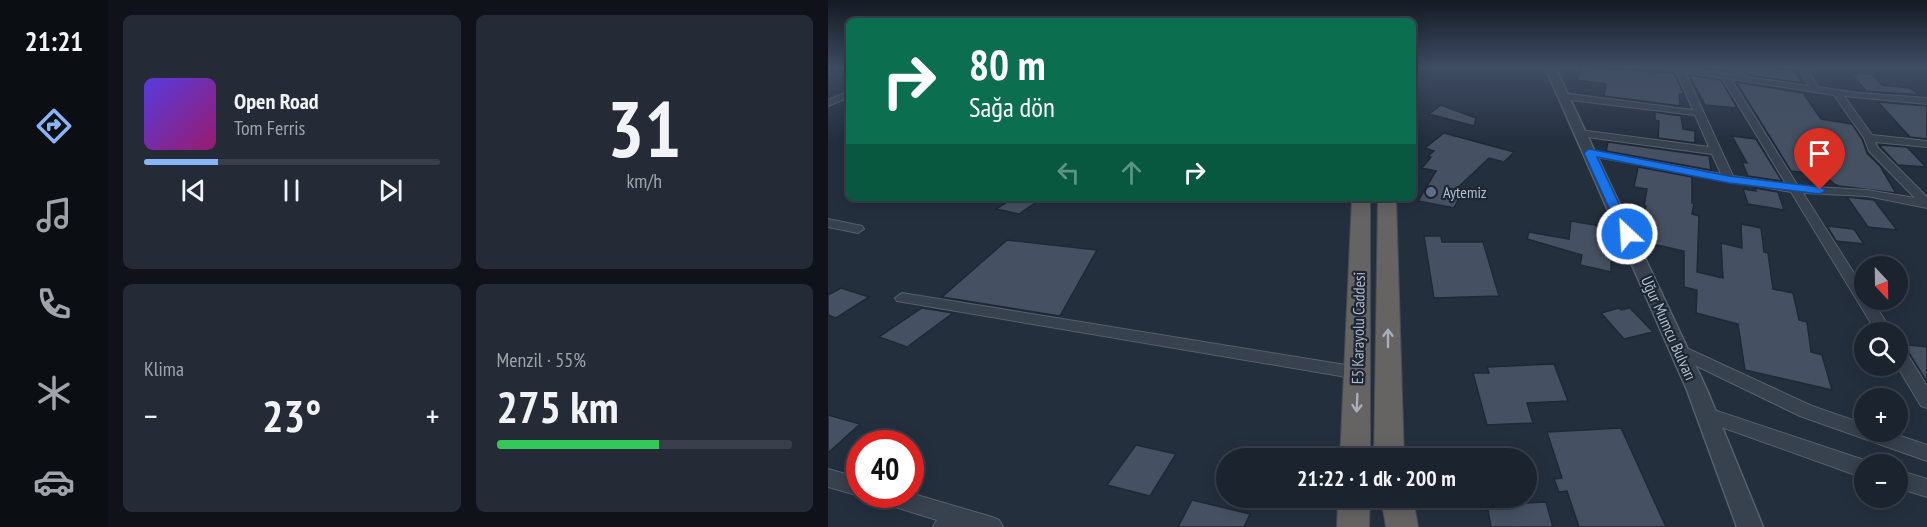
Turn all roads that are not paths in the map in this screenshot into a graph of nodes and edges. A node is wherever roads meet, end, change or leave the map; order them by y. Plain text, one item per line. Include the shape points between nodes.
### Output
1 (1560, 92) edge
2 (1690, 92) edge
3 (1738, 92) edge
4 (1827, 92) edge
5 (1837, 93) junction
6 (846, 95) edge
7 (1562, 96) junction
8 (1927, 101) edge
9 (828, 103) edge
10 (1698, 113) junction
11 (1580, 133) junction
12 (1869, 138) junction
13 (1927, 144) edge
14 (1715, 152) junction
15 (1589, 153) junction
16 (1729, 179) junction
17 (1796, 189) junction
18 (1360, 201) edge
19 (1387, 201) edge
20 (1927, 204) edge
21 (828, 223) edge
22 (858, 229) dead end
23 (1854, 282) edge
24 (902, 298) dead end
25 (1680, 351) junction
26 (1908, 370) edge
27 (1358, 373) junction
28 (1927, 401) edge
29 (1705, 414) junction
30 (1355, 448) edge
31 (1390, 448) edge
32 (1927, 453) edge
33 (1854, 466) edge
34 (828, 478) edge
35 (1908, 482) edge
36 (846, 483) edge
37 (1927, 488) edge
38 (918, 508) edge
39 (1354, 508) edge
40 (1390, 508) edge
41 (1399, 508) edge
42 (949, 521) edge
43 (992, 527) edge
44 (1353, 527) edge
45 (1391, 527) edge
46 (1402, 527) edge
47 (1750, 527) edge

1 - 7 street, Uğur Mumcu Bulvarı
2 - 10 street
3 - 17 street
4 - 5 street
5 - 8 street
5 - 12 street
6 - 9 street
7 - 10 street
7 - 11 street, Uğur Mumcu Bulvarı
10 - 14 street
11 - 14 street
11 - 15 street, Uğur Mumcu Bulvarı
12 - 13 street
12 - 20 street via 1873,149
14 - 16 street
15 - 16 street
15 - 25 street, Uğur Mumcu Bulvarı
16 - 17 street
17 - 20 street via 1867,193
17 - 23 street
18 - 27 highway, E5 Karayolu Caddesi
31 -> 19 highway, E5 Karayolu Caddesi
21 - 22 street
24 - 27 street
25 - 29 street, Uğur Mumcu Bulvarı
25 - 32 street via 1806,411
26 - 28 street
27 -> 30 highway, E5 Karayolu Caddesi
29 - 33 street
29 - 47 street, Uğur Mumcu Bulvarı
34 - 36 street
35 - 37 street
38 - 42 street
39 - 44 highway
40 - 45 highway
41 - 46 highway
42 - 43 street

